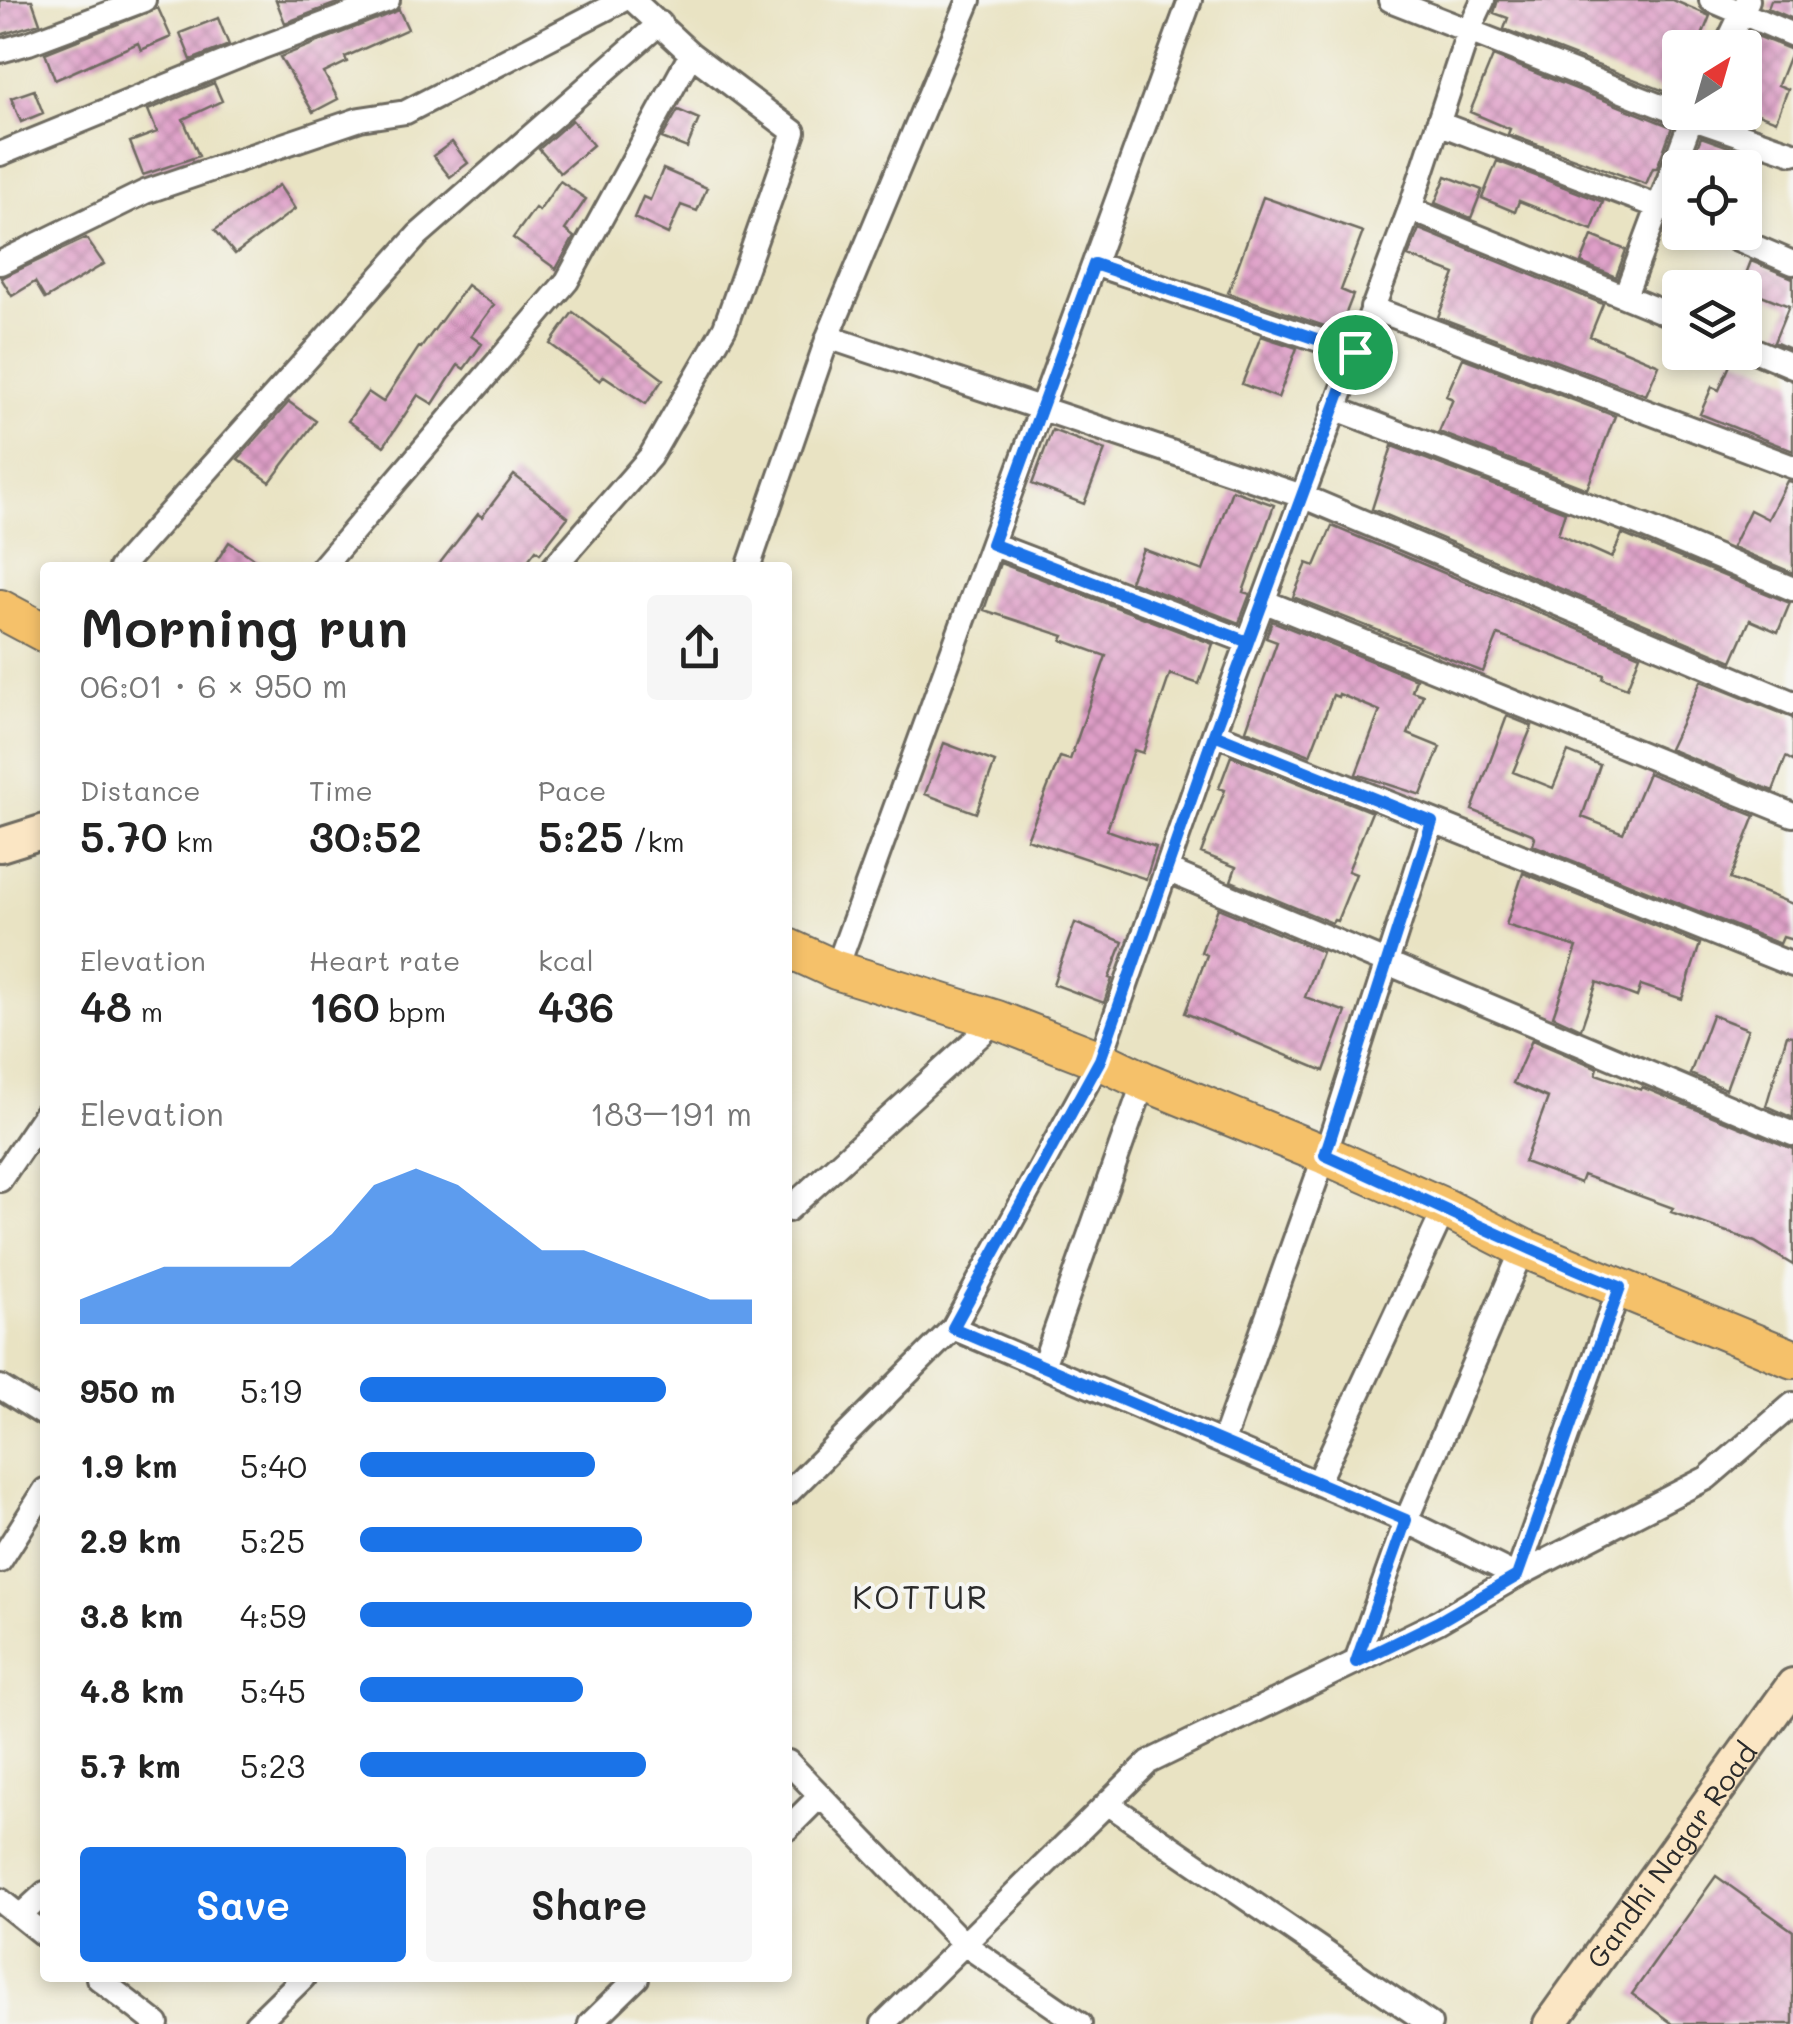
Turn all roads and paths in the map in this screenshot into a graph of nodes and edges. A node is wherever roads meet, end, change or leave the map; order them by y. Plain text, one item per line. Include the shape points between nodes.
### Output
1 (144, 0) edge
2 (388, 0) edge
3 (623, 0) edge
4 (633, 0) edge
5 (969, 0) edge
6 (1190, 0) edge
7 (1390, 0) edge
8 (1484, 0) edge
9 (1710, 0) edge
10 (1745, 6) edge
11 (660, 23) junction
12 (1469, 30) junction
13 (1734, 30) edge
14 (1793, 35) edge
15 (0, 51) edge
16 (691, 54) junction
17 (1662, 103) edge
18 (1438, 123) junction
19 (1732, 130) edge
20 (1793, 153) edge
21 (0, 154) edge
22 (1662, 208) edge
23 (1410, 209) junction
24 (1662, 226) edge
25 (1762, 250) edge
26 (0, 263) edge
27 (1793, 263) edge
28 (1094, 264) junction
29 (1625, 296) junction
30 (1372, 308) junction
31 (1662, 311) edge
32 (828, 337) junction
33 (1355, 352) junction
34 (1762, 353) edge
35 (1793, 366) edge
36 (1042, 408) junction
37 (1334, 408) junction
38 (1793, 467) edge
39 (1302, 496) junction
40 (992, 544) junction
41 (125, 562) edge
42 (327, 562) edge
43 (558, 562) edge
44 (750, 562) edge
45 (1793, 589) edge
46 (1263, 601) junction
47 (0, 609) edge
48 (40, 630) edge
49 (1248, 642) junction
50 (1793, 703) edge
51 (1214, 734) junction
52 (1793, 815) edge
53 (1432, 822) junction
54 (40, 833) edge
55 (4, 849) edge
56 (1168, 870) junction
57 (792, 950) edge
58 (1386, 962) junction
59 (1793, 965) edge
60 (836, 970) junction
61 (998, 1020) junction
62 (1100, 1060) junction
63 (1144, 1081) junction
64 (40, 1121) edge
65 (1793, 1134) edge
66 (1325, 1155) junction
67 (0, 1180) edge
68 (792, 1206) edge
69 (1445, 1208) junction
70 (1523, 1248) junction
71 (1620, 1287) junction
72 (953, 1328) junction
73 (1793, 1359) edge
74 (1043, 1366) junction
75 (0, 1387) edge
76 (1793, 1404) edge
77 (40, 1412) edge
78 (1223, 1441) junction
79 (1317, 1483) junction
80 (792, 1489) edge
81 (40, 1498) edge
82 (1406, 1520) junction
83 (0, 1561) edge
84 (1517, 1576) junction
85 (1356, 1662) junction
86 (1793, 1686) edge
87 (792, 1766) edge
88 (820, 1796) junction
89 (1107, 1803) junction
90 (792, 1824) edge
91 (40, 1898) edge
92 (0, 1900) edge
93 (20, 1916) junction
94 (40, 1932) edge
95 (964, 1944) junction
96 (103, 1982) edge
97 (298, 1982) edge
98 (633, 1982) edge
99 (157, 2024) edge
100 (256, 2024) edge
101 (590, 2024) edge
102 (883, 2024) edge
103 (1080, 2024) edge
104 (1430, 2024) edge
105 (1550, 2024) edge

1 - 15 street
2 - 21 street
3 - 26 street via 406,112 360,119 145,192
4 - 11 street
5 - 32 street
6 - 28 street
7 - 12 street
8 - 12 street
9 - 10 street
10 - 13 street
10 - 14 street
11 - 16 street
11 - 41 street via 418,234
12 - 17 street
12 - 18 street
16 - 42 street via 568,282
16 - 43 street via 794,132 725,328 650,457
18 - 22 street
18 - 23 street
19 - 20 street
23 - 29 street
23 - 30 street
24 - 29 street
25 - 27 street
28 - 33 street
28 - 36 street
29 - 31 street
30 - 33 street
30 - 38 street
32 - 36 street
32 - 44 street
33 - 37 street
34 - 35 street
36 - 39 street
36 - 40 street
37 - 39 street
37 - 45 street
39 - 46 street
39 - 50 street
40 - 49 street
40 - 60 street
46 - 49 street
46 - 52 street
47 - 48 main road
49 - 51 street
51 - 53 street
51 - 56 street
53 - 58 street
53 - 59 street
54 - 55 street
56 - 58 street
56 - 62 street
57 - 60 main road
58 - 65 street
58 - 66 street
60 - 61 main road
61 - 62 main road
61 - 68 street
62 - 63 main road
62 - 72 street
63 - 66 main road
63 - 74 street
64 - 67 street
66 - 69 main road
66 - 78 street
69 - 70 main road
69 - 79 street
70 - 71 main road
70 - 82 street
71 - 73 main road
71 - 84 street
72 - 74 street
72 - 80 street
74 - 78 street
75 - 77 street
76 - 84 street via 1707,1478
78 - 79 street
79 - 82 street
81 - 83 street
82 - 84 street
82 - 85 street
84 - 85 street
85 - 89 street via 1149,1762
86 - 105 street, Gandhi Nagar Road
87 - 88 street
88 - 90 street
88 - 95 street
89 - 95 street
89 - 104 street
91 - 93 street
92 - 93 street
93 - 94 street
95 - 102 street
95 - 103 street
96 - 99 street
97 - 100 street
98 - 101 street

